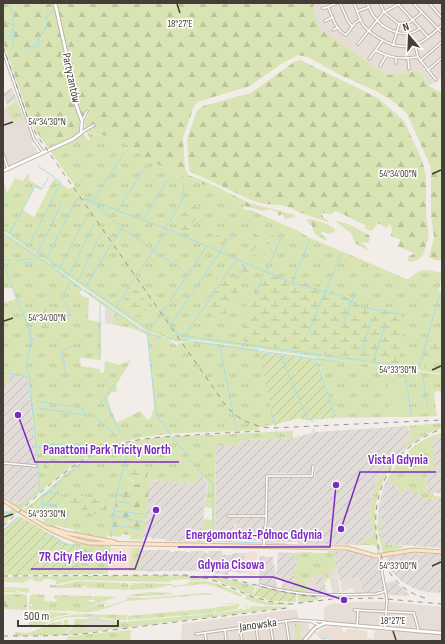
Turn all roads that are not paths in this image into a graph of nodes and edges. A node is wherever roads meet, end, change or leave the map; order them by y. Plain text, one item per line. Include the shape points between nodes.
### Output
1 (55, 3) edge
2 (338, 3) edge
3 (354, 3) edge
4 (367, 3) edge
5 (380, 3) edge
6 (413, 3) edge
7 (429, 3) edge
8 (400, 4) edge
9 (328, 7) junction
10 (369, 7) junction
11 (322, 8) dead end
12 (357, 12) junction
13 (384, 12) junction
14 (422, 12) junction
15 (333, 17) junction
16 (442, 18) edge
17 (360, 19) junction
18 (377, 20) junction
19 (413, 20) junction
20 (325, 21) dead end
21 (399, 24) junction
22 (442, 25) edge
23 (352, 26) junction
24 (337, 28) junction
25 (420, 28) junction
26 (438, 29) junction
27 (333, 30) dead end
28 (369, 30) junction
29 (396, 33) junction
30 (442, 33) edge
31 (428, 37) junction
32 (383, 40) junction
33 (442, 42) edge
34 (358, 44) dead end
35 (393, 45) junction
36 (416, 45) junction
37 (375, 50) junction
38 (3, 51) edge
39 (386, 56) junction
40 (418, 57) junction
41 (408, 58) junction
42 (442, 58) edge
43 (369, 59) dead end
44 (396, 59) junction
45 (420, 61) junction
46 (396, 63) dead end
47 (380, 66) dead end
48 (408, 69) dead end
49 (428, 70) junction
50 (436, 80) dead end
51 (87, 111) dead end
52 (82, 121) junction
53 (94, 125) dead end
54 (81, 133) junction
55 (43, 152) junction
56 (3, 154) edge
57 (8, 169) junction
58 (3, 171) edge
59 (3, 463) edge
60 (36, 466) dead end
61 (314, 466) dead end
62 (3, 500) edge
63 (228, 516) dead end
64 (266, 516) junction
65 (58, 533) junction
66 (83, 536) junction
67 (88, 537) junction
68 (80, 541) junction
69 (108, 542) junction
70 (89, 543) junction
71 (264, 546) junction
72 (442, 552) edge
73 (379, 556) junction
74 (260, 585) dead end
75 (386, 591) junction
76 (354, 610) dead end
77 (358, 610) junction
78 (386, 611) junction
79 (286, 621) junction
80 (310, 621) junction
81 (270, 623) junction
82 (314, 623) junction
83 (326, 623) junction
84 (330, 624) junction
85 (256, 626) junction
86 (320, 626) junction
87 (357, 627) junction
88 (240, 628) junction
89 (315, 628) junction
90 (385, 629) junction
91 (225, 630) junction
92 (419, 632) junction
93 (205, 633) junction
94 (442, 633) edge
95 (196, 634) dead end
96 (310, 634) junction
97 (206, 641) edge
98 (226, 641) edge
99 (242, 641) edge
100 (258, 641) edge
101 (273, 641) edge
102 (288, 641) edge
103 (304, 641) edge

1 - 52 street, Partyzantów via 72,93
2 - 9 street
2 - 23 street
3 - 12 street
4 - 10 street
5 - 13 street
6 - 14 street
7 - 16 street
8 - 13 street
8 - 19 street
9 - 11 street
9 - 15 street
10 - 12 street
10 - 18 street
12 - 17 street
13 - 18 street
13 - 21 street
14 - 19 street
14 - 26 street
15 - 20 street
15 - 24 street
17 - 23 street
17 - 28 street
18 - 28 street
18 - 29 street
19 - 21 street
19 - 25 street
21 - 29 street
22 - 26 street
23 - 24 street via 346,35
24 - 27 street
25 - 29 street via 412,33
25 - 31 street
26 - 30 street
26 - 31 street
28 - 32 street
28 - 34 street
29 - 35 street
31 - 36 street
32 - 35 street
32 - 37 street
33 - 45 street
35 - 36 street
36 - 40 street
37 - 39 street
37 - 43 street
38 - 55 street via 34,139
39 - 44 street
39 - 47 street
40 - 41 street
40 - 45 street
41 - 44 street
41 - 48 street
42 - 49 street
44 - 46 street
45 - 49 street
49 - 50 street
51 - 52 street
52 - 54 street, Partyzantów
53 - 54 street
54 - 55 street
55 - 57 street
56 - 57 street
57 - 58 street
59 - 60 street
61 - 64 street via 312,476 267,476
62 - 65 main road
63 - 64 street
64 - 71 street
65 - 66 main road
65 - 68 main road
66 - 67 main road
66 - 68 main road
67 - 69 main road
67 - 70 main road
68 - 70 main road
69 - 70 main road
69 - 71 main road
71 - 73 main road via 347,548
72 - 73 main road via 412,550
73 - 75 street
74 - 75 street via 306,595 376,594
75 - 78 street
76 - 77 street
77 - 78 street
77 - 87 street
78 - 90 street
78 - 92 street via 414,614
79 - 80 street, Janowska
79 - 81 street, Janowska
79 - 102 street
80 - 82 street, Janowska
80 - 83 street, Janowska
81 - 85 street, Janowska
81 - 101 street
82 - 86 street, Janowska
82 - 89 street
83 - 84 street
83 - 86 street
84 - 86 street
84 - 87 street
85 - 88 street, Janowska
85 - 100 street
86 - 89 street
86 - 96 street
87 - 90 street
88 - 91 street, Janowska
88 - 99 street
89 - 96 street
90 - 92 street
91 - 93 street, Janowska
91 - 98 street
92 - 94 street
93 - 95 street, Janowska
93 - 97 street
96 - 103 street

